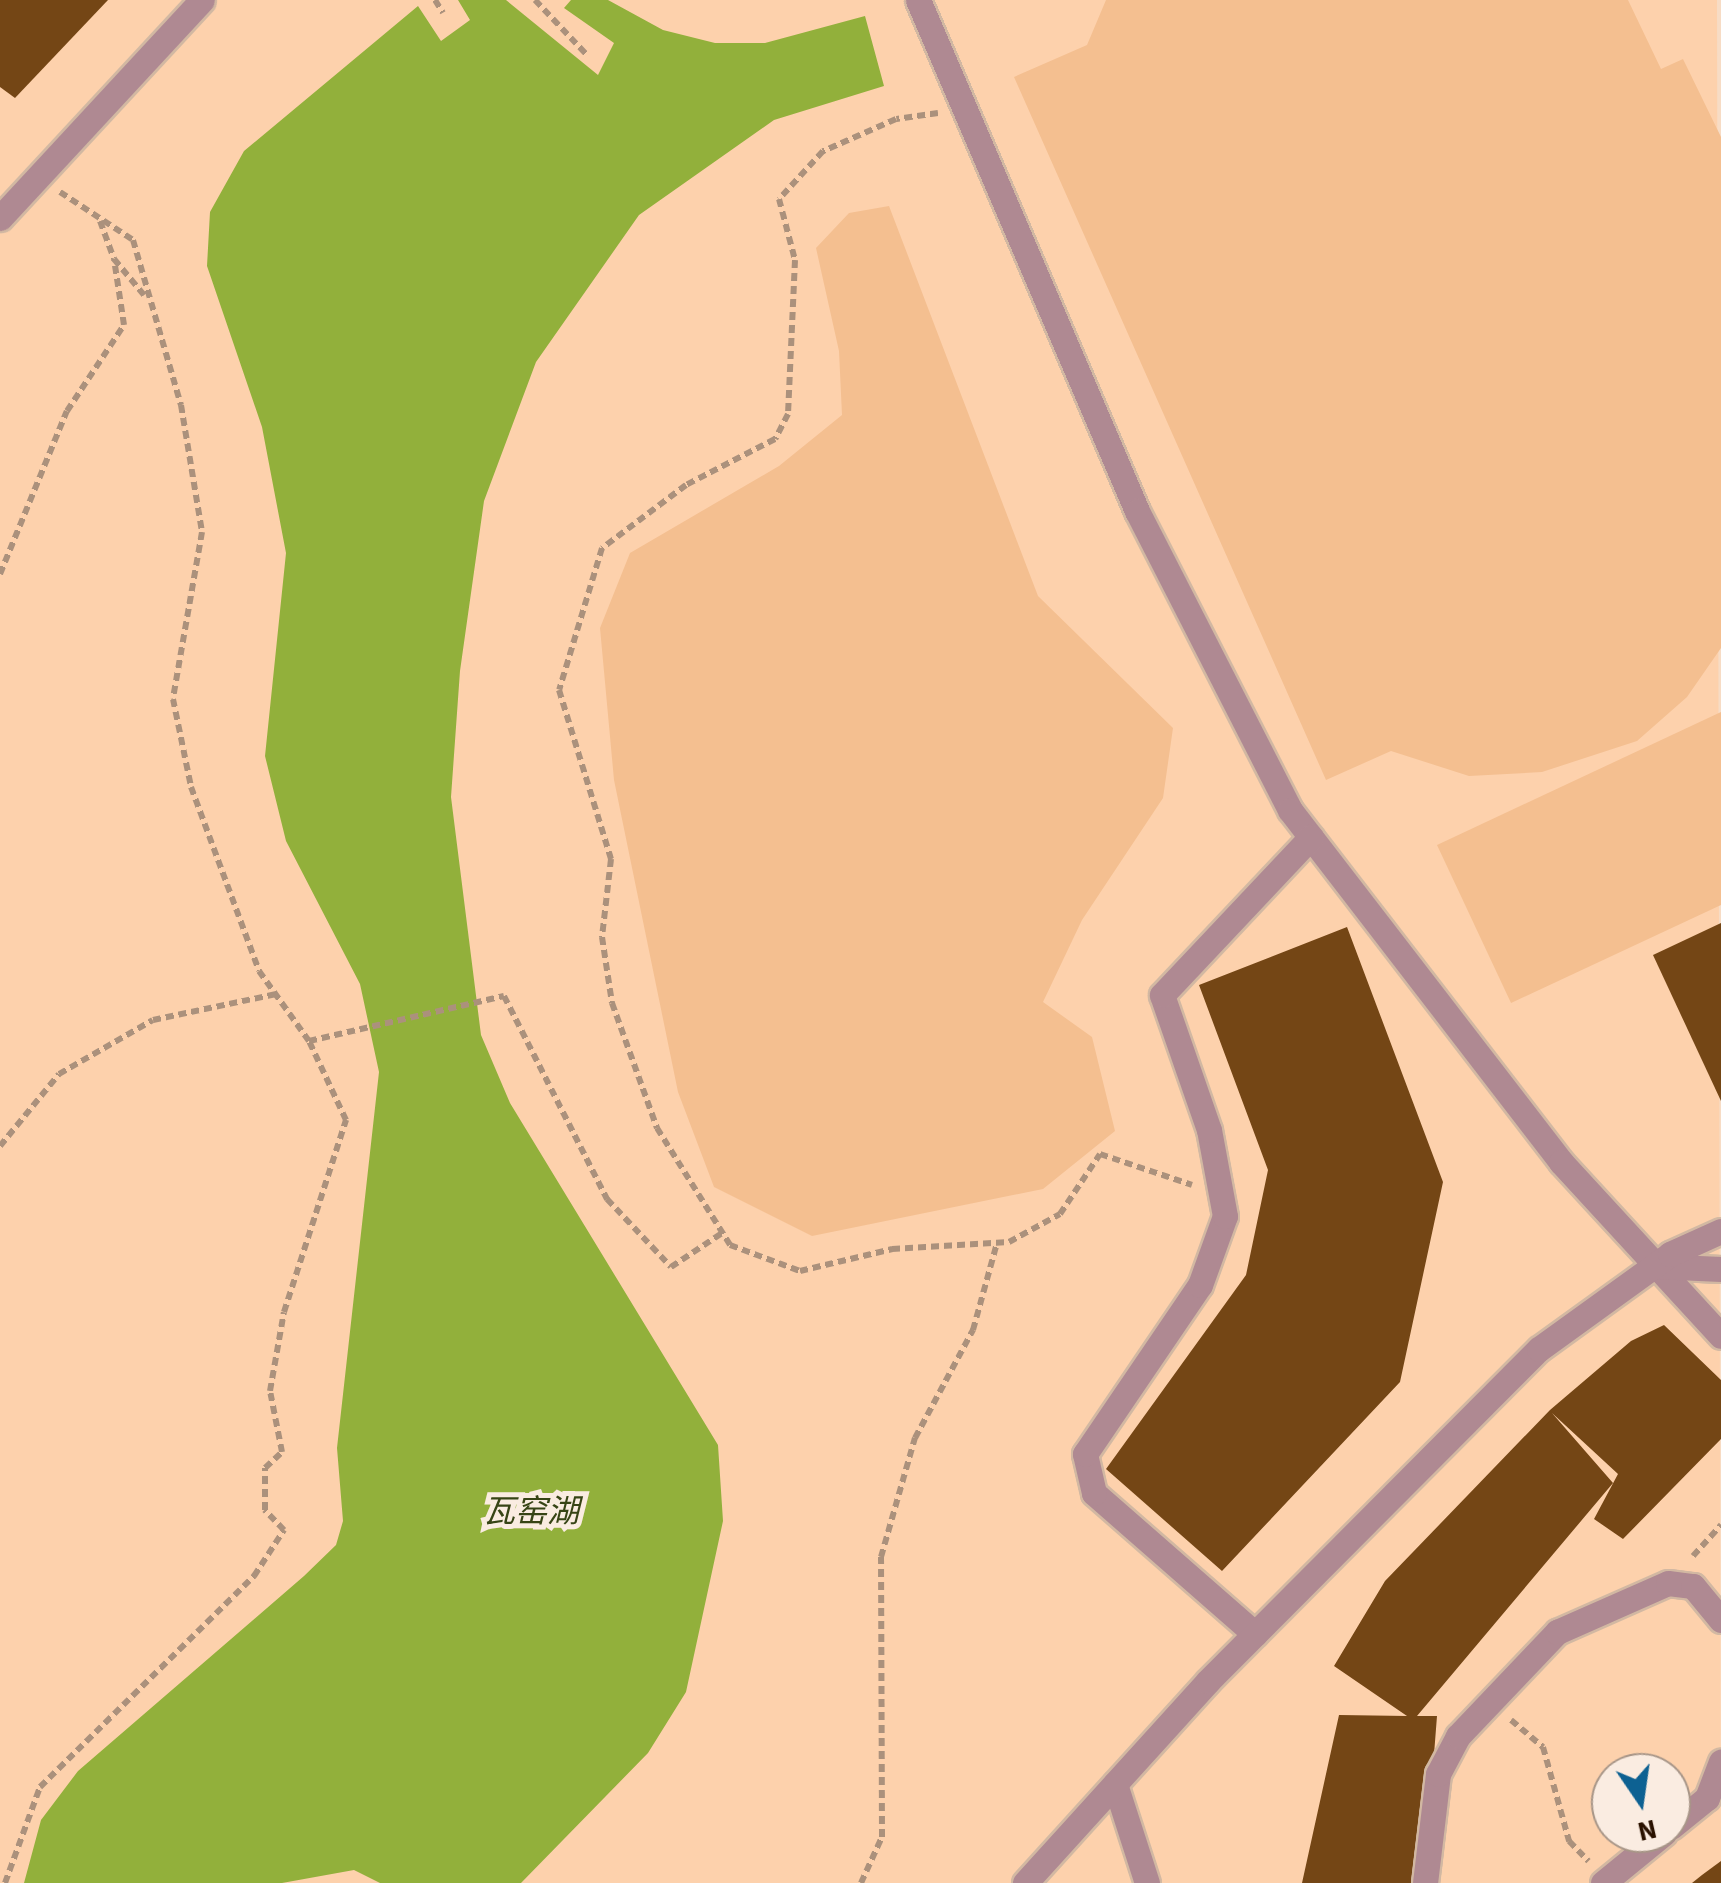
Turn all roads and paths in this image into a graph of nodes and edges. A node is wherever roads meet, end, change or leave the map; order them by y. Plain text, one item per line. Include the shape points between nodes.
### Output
1 (202, 0) edge
2 (435, 0) edge
3 (535, 0) edge
4 (918, 0) edge
5 (443, 13) dead end
6 (587, 55) dead end
7 (967, 109) junction
8 (38, 177) junction
9 (0, 218) edge
10 (100, 218) junction
11 (114, 259) junction
12 (148, 300) junction
13 (0, 574) edge
14 (1311, 837) junction
15 (276, 994) junction
16 (309, 1042) junction
17 (0, 1146) edge
18 (1221, 1196) junction
19 (1721, 1231) edge
20 (722, 1233) junction
21 (996, 1242) junction
22 (1654, 1266) junction
23 (1721, 1269) edge
24 (1721, 1336) edge
25 (1721, 1620) edge
26 (1255, 1634) junction
27 (1491, 1702) junction
28 (1721, 1762) edge
29 (1115, 1784) junction
30 (1691, 1811) edge
31 (1640, 1853) edge
32 (1605, 1882) edge
33 (5, 1883) edge
34 (862, 1883) edge
35 (1025, 1883) edge
36 (1147, 1883) edge
37 (1425, 1883) edge

1 - 8 street
2 - 5 path
3 - 6 path
4 - 7 street
7 - 14 street via 1137,511 1242,724
7 - 20 path via 896,119 822,151 780,199 794,260 788,414 776,439 686,486 602,548 559,690 611,858 602,938 631,1072
8 - 9 street
8 - 10 path
10 - 11 path
10 - 12 path via 132,240
11 - 12 path
11 - 13 path via 124,325 66,410
12 - 15 path via 182,405 202,532 173,699 191,787
14 - 18 street via 1162,995
14 - 22 street via 1561,1162
15 - 16 path
15 - 17 path via 153,1020 59,1074
16 - 20 path via 340,1029 504,996 607,1198 670,1267
16 - 33 path via 346,1120 284,1312 270,1391 282,1452 264,1468 264,1510 284,1530 254,1576 40,1786
18 - 21 path via 1100,1154 1060,1214
18 - 26 street via 1226,1216 1200,1285 1085,1454 1094,1493
19 - 22 street
20 - 21 path via 730,1245 800,1271 892,1250
21 - 34 path via 973,1330 915,1438 881,1557 882,1837
22 - 23 street
22 - 24 street
22 - 26 street via 1538,1349
25 - 27 street via 1693,1586 1668,1582 1558,1632
26 - 29 street
27 - 32 path via 1542,1747 1568,1841
27 - 37 street via 1438,1774
28 - 30 street via 1707,1798
29 - 35 street
29 - 36 street
31 - 32 street

